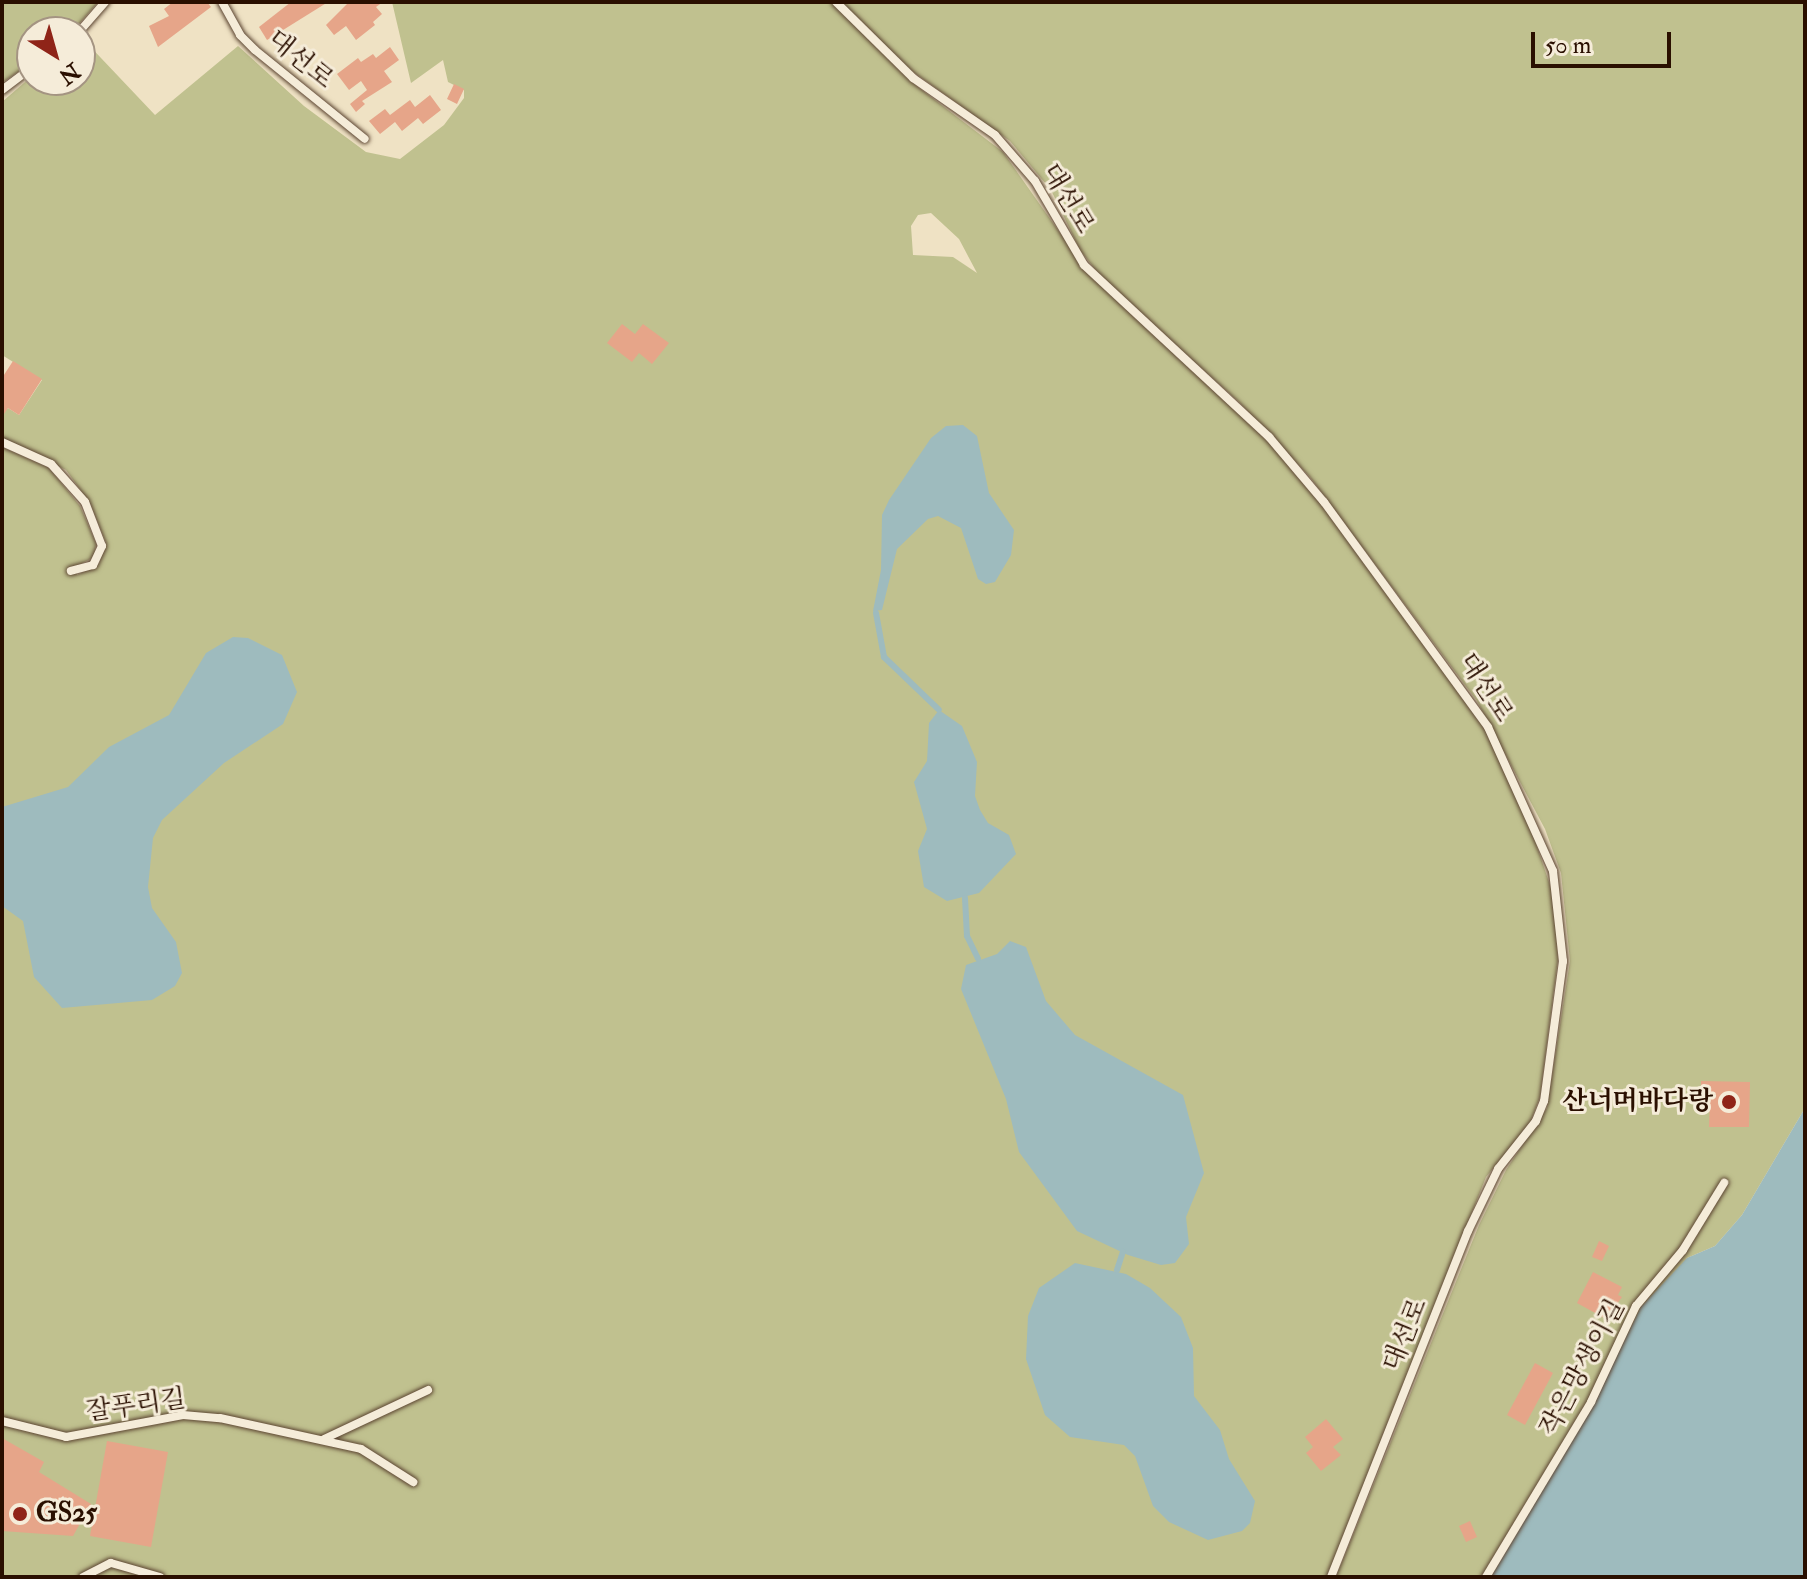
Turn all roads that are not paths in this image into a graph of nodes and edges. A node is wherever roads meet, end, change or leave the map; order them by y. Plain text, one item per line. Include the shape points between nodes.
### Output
1 (222, 2) edge
2 (836, 2) edge
3 (365, 139) dead end
4 (2, 442) edge
5 (71, 571) dead end
6 (1724, 1183) dead end
7 (428, 1390) dead end
8 (2, 1421) edge
9 (324, 1439) junction
10 (413, 1482) dead end
11 (83, 1577) edge
12 (160, 1577) edge
13 (1331, 1577) edge
14 (1486, 1577) edge

1 - 3 lane, 대선로 via 235,28 255,50
2 - 13 lane, 대선로 via 913,78 995,135 1035,181 1084,265 1269,437 1324,502 1488,727 1553,871 1563,961 1544,1101 1536,1121 1498,1169 1468,1231
4 - 5 lane via 51,464 85,502 102,546 93,565
6 - 14 lane, 작은망생이길 via 1683,1250 1636,1306 1591,1402
7 - 9 lane
8 - 9 lane, 잘푸리길 via 66,1437 183,1415
9 - 10 lane, 잘푸리길 via 379,1458
11 - 12 lane via 111,1563

